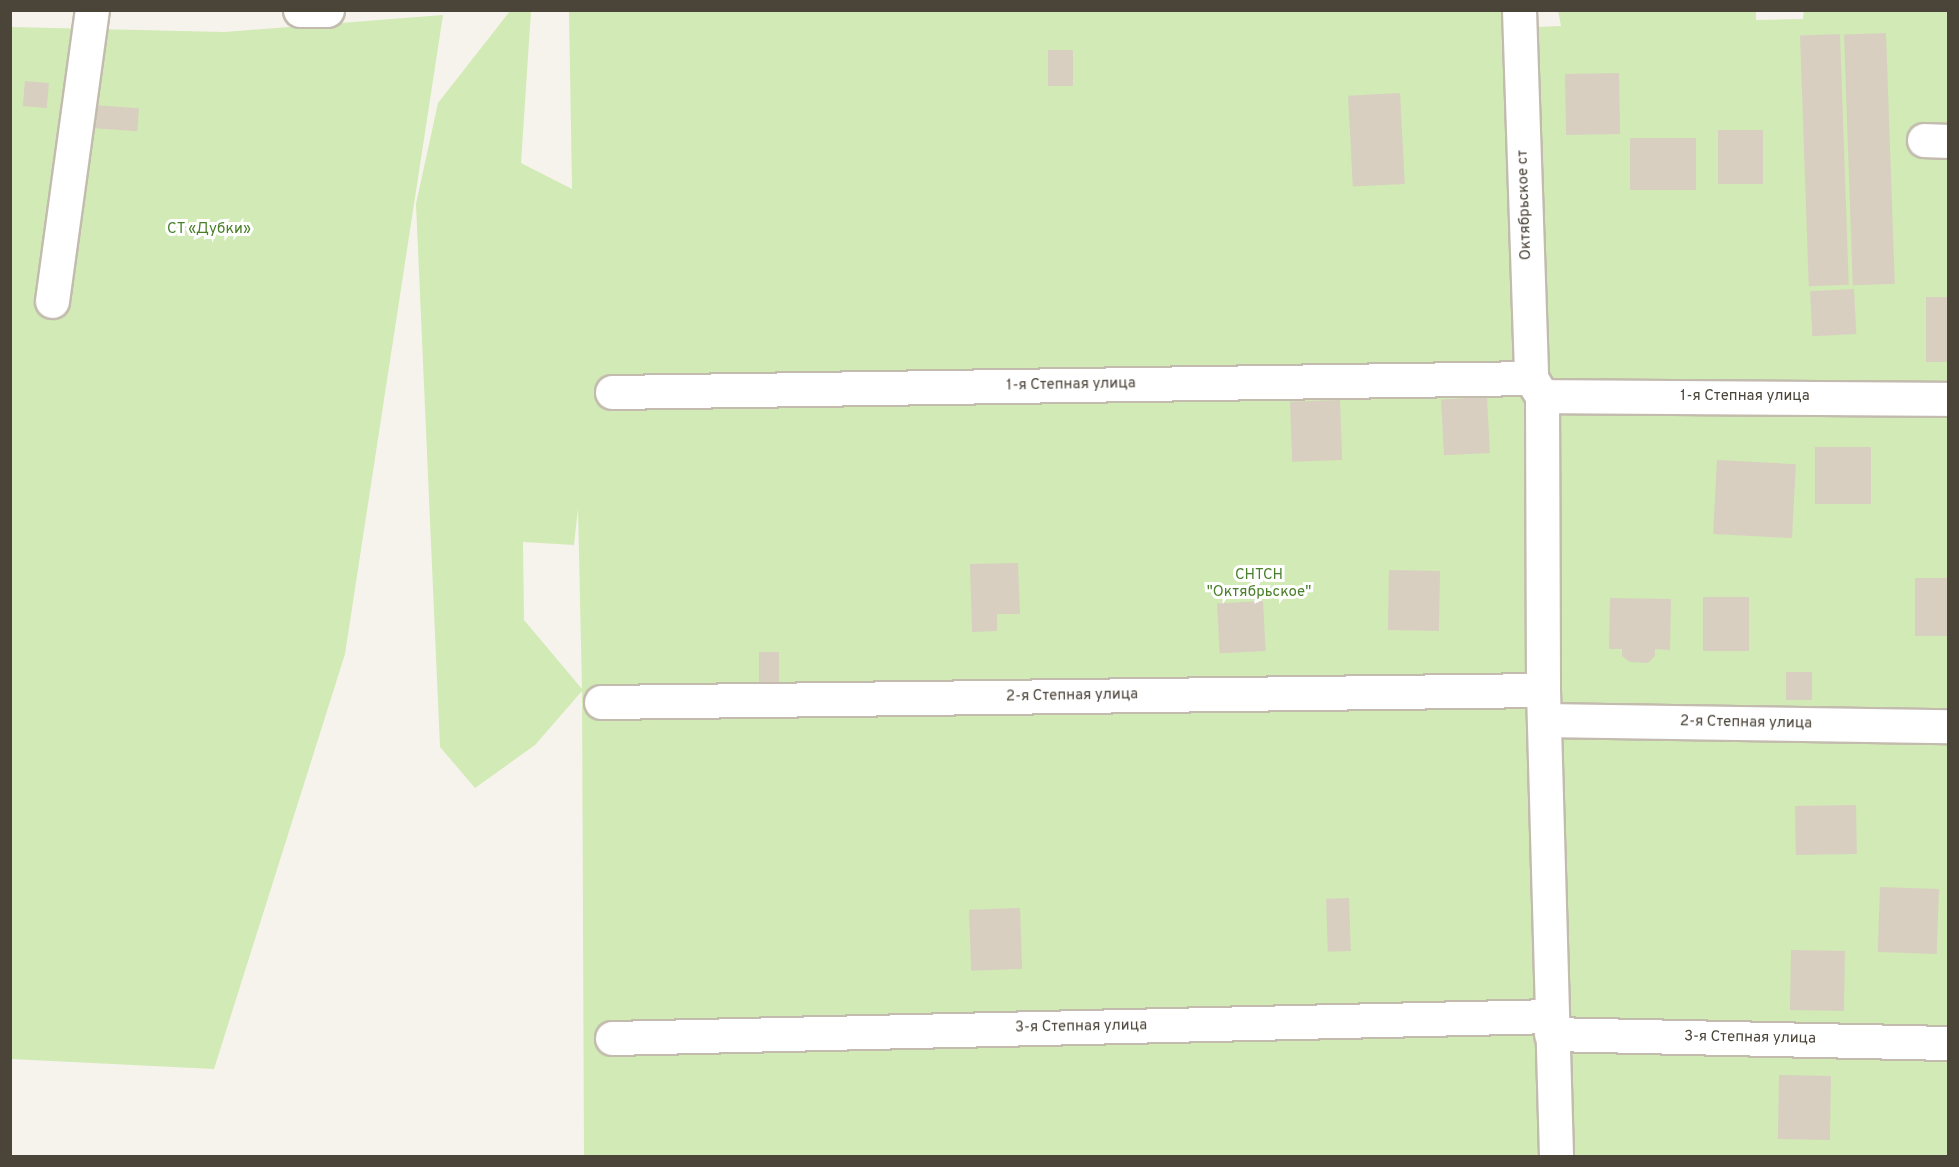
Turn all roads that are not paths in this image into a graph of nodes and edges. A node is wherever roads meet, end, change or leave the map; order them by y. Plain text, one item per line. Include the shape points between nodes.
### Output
1 (92, 10) edge
2 (300, 10) edge
3 (327, 10) edge
4 (1519, 10) edge
5 (52, 302) dead end
6 (1536, 387) junction
7 (612, 392) dead end
8 (1948, 399) edge
9 (601, 702) dead end
10 (1543, 705) junction
11 (1948, 726) edge
12 (1551, 1025) junction
13 (612, 1038) dead end
14 (1948, 1043) edge
15 (1556, 1156) edge

1 - 5 street
2 - 3 street
4 - 6 street, Октябрьское ст
6 - 7 street, 1-я Степная улица
6 - 8 street, 1-я Степная улица
6 - 10 street, Октябрьское ст
9 - 10 street, 2-я Степная улица
10 - 11 street, 2-я Степная улица
10 - 12 street, Октябрьское ст
12 - 13 street, 3-я Степная улица
12 - 14 street, 3-я Степная улица
12 - 15 street, Октябрьское ст

